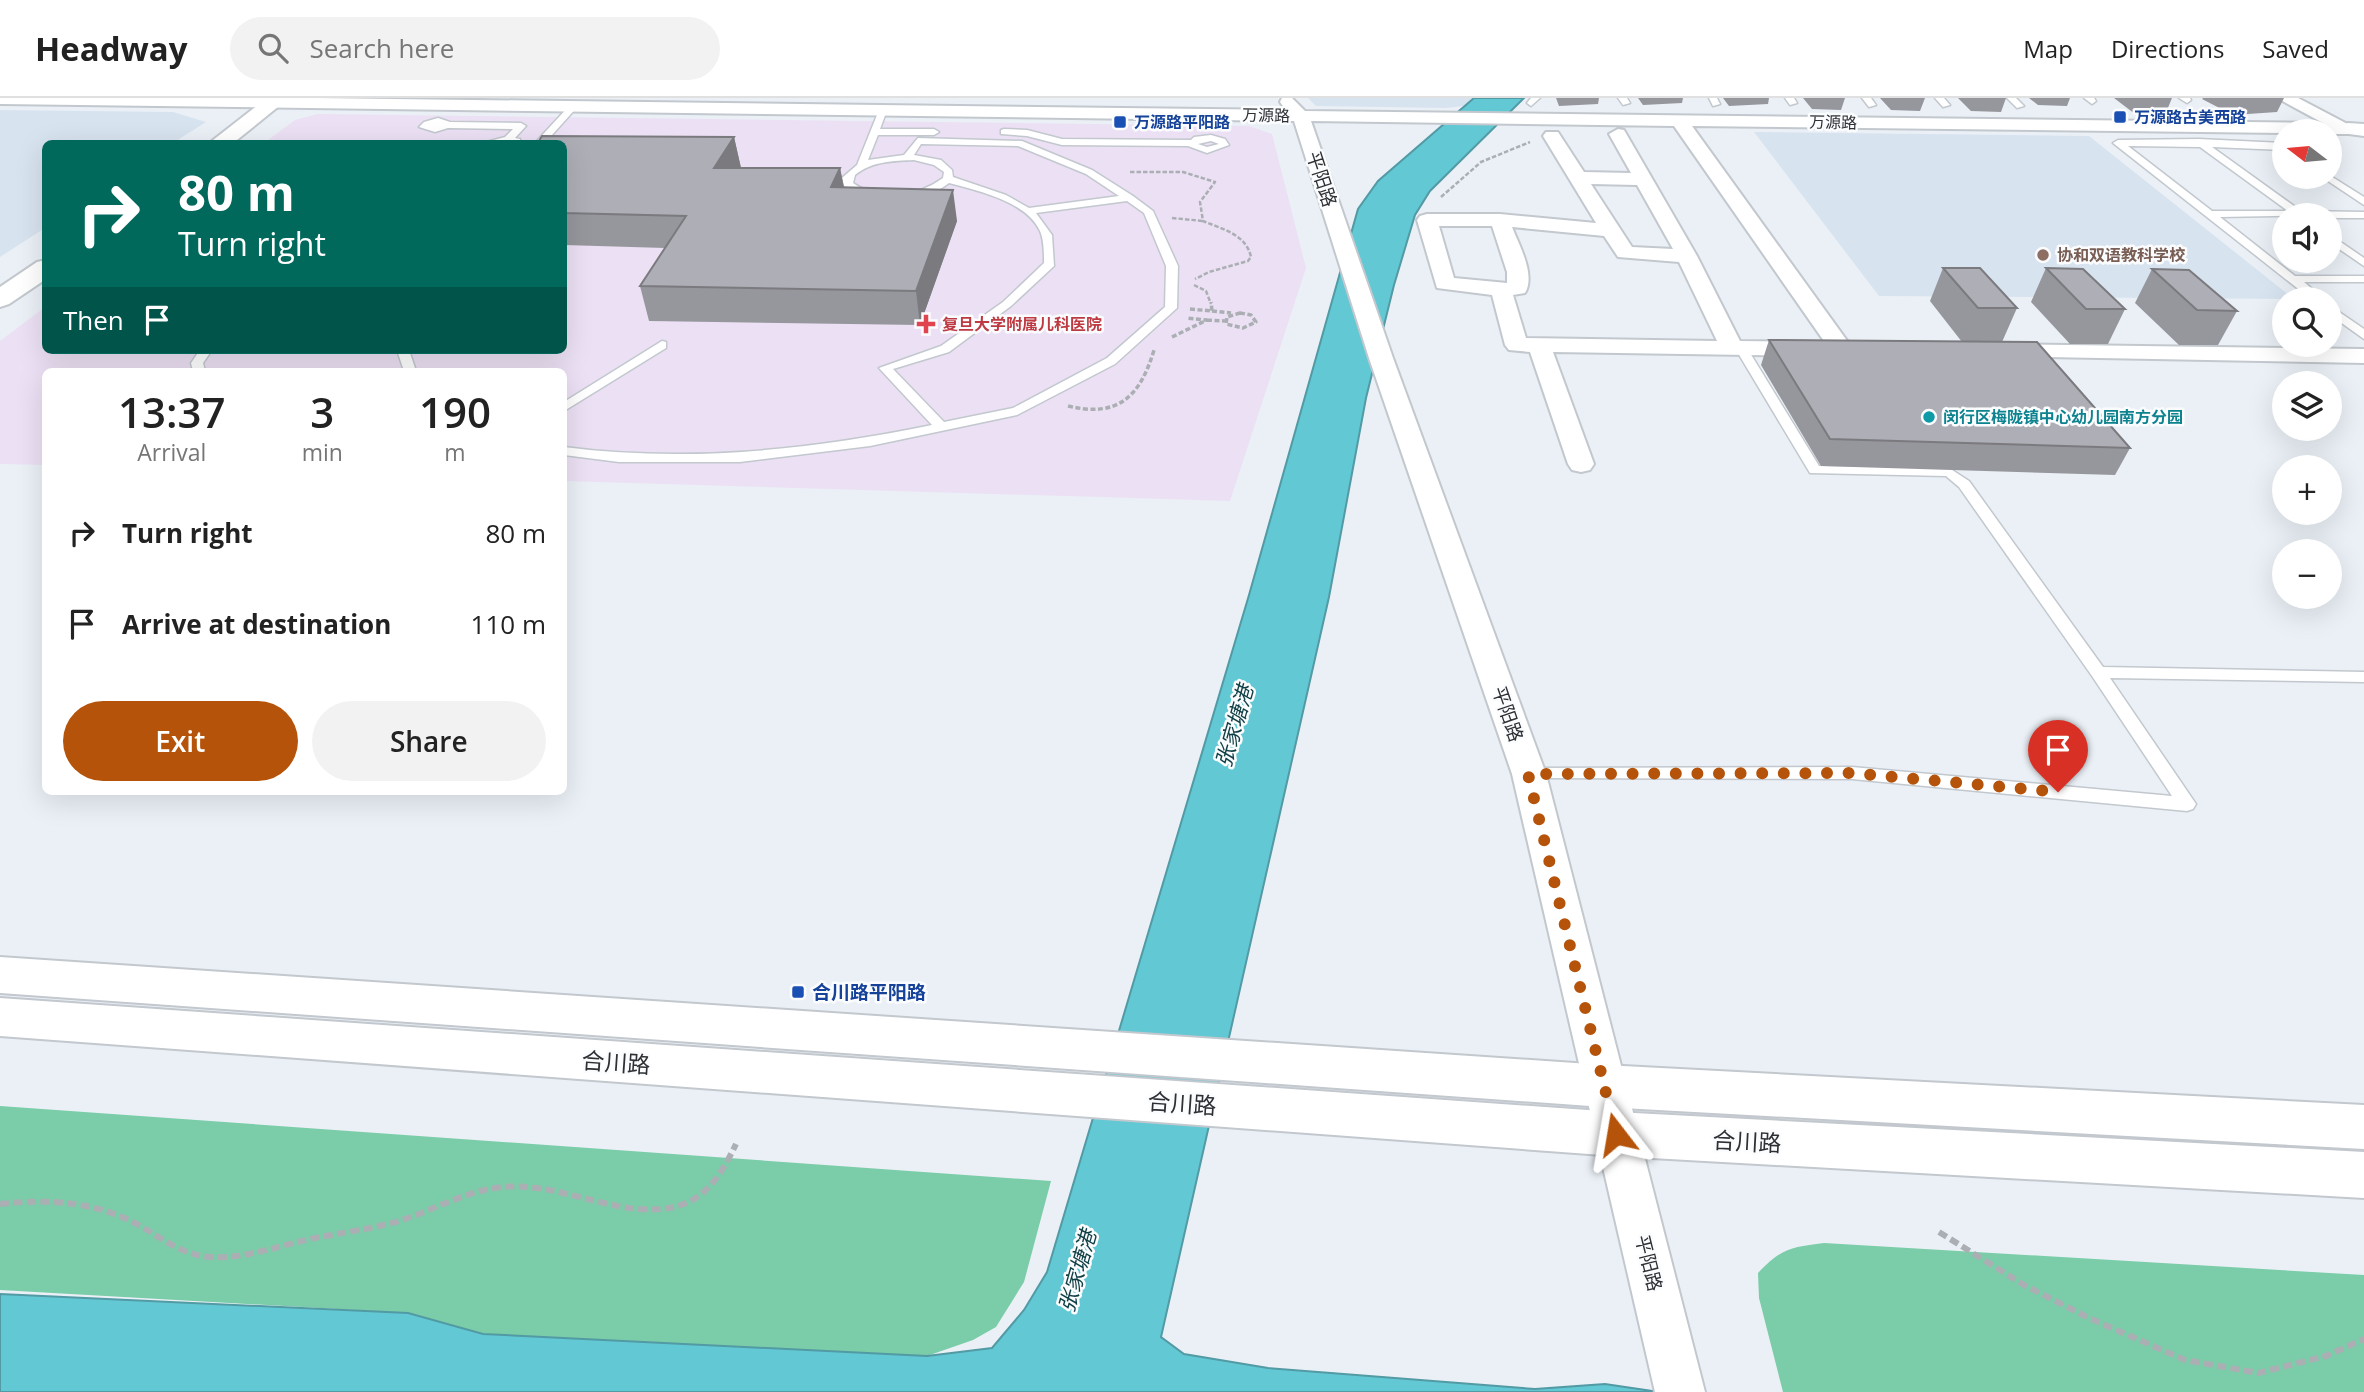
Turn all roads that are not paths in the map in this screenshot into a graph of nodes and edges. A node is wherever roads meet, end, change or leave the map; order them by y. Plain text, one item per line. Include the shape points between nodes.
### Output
1 (1284, 98) edge
2 (2011, 98) edge
3 (2285, 98) edge
4 (0, 99) edge
5 (277, 100) edge
6 (574, 106) junction
7 (2020, 106) dead end
8 (883, 110) junction
9 (1301, 116) junction
10 (1679, 120) junction
11 (447, 125) dead end
12 (2176, 126) junction
13 (874, 132) junction
14 (2359, 132) edge
15 (1618, 134) dead end
16 (1552, 136) dead end
17 (223, 140) edge
18 (508, 140) edge
19 (542, 140) edge
20 (1192, 143) dead end
21 (2201, 144) junction
22 (2272, 145) edge
23 (907, 158) junction
24 (861, 166) junction
25 (1576, 178) junction
26 (948, 179) junction
27 (1645, 179) junction
28 (2342, 187) edge
29 (1129, 198) junction
30 (2364, 202) edge
31 (2282, 203) edge
32 (1027, 211) junction
33 (2208, 214) junction
34 (2272, 215) edge
35 (2342, 215) edge
36 (2364, 215) edge
37 (1500, 220) junction
38 (1608, 230) junction
39 (2342, 247) edge
40 (1687, 256) junction
41 (2364, 263) edge
42 (42, 270) edge
43 (2292, 279) junction
44 (2364, 279) edge
45 (2302, 287) edge
46 (1501, 290) junction
47 (0, 299) edge
48 (2342, 318) edge
49 (2364, 335) edge
50 (663, 345) dead end
51 (1539, 345) junction
52 (1736, 348) junction
53 (1841, 349) junction
54 (1868, 350) edge
55 (1979, 351) edge
56 (2364, 356) edge
57 (567, 405) edge
58 (941, 427) junction
59 (567, 451) edge
60 (1581, 464) dead end
61 (2098, 672) junction
62 (2364, 677) edge
63 (1528, 774) junction
64 (0, 975) edge
65 (0, 1017) edge
66 (1604, 1086) junction
67 (2364, 1127) edge
68 (1616, 1134) junction
69 (2364, 1175) edge
70 (1676, 1374) edge

1 - 9 street, 平阳路
2 - 7 lane
3 - 14 street
4 - 5 street, 万源路
5 - 6 street, 万源路
5 - 17 main road
6 - 8 street, 万源路
6 - 19 lane
8 - 9 street, 万源路
8 - 13 lane
9 - 10 street, 万源路
9 - 63 street, 平阳路
10 - 12 street, 万源路
10 - 53 street
11 - 18 lane via 522,126
12 - 14 street, 万源路
12 - 21 lane
13 - 20 lane via 1027,132 1062,142
13 - 24 lane
15 - 27 street
16 - 25 street
21 - 22 lane
21 - 31 lane
21 - 33 lane via 2118,143
23 - 24 lane
23 - 26 lane via 945,167
23 - 29 lane via 918,141 1019,143 1084,170
24 - 26 lane via 847,178 854,190 865,194 914,195
25 - 27 street
25 - 38 street
26 - 32 lane via 1000,195
27 - 40 street
28 - 30 lane
29 - 32 lane
29 - 58 lane via 1148,211 1172,266 1171,308 1111,361 1017,411
32 - 58 lane via 1045,229 1050,264 1007,304 945,349 885,368
33 - 34 lane
33 - 43 lane
35 - 36 lane
37 - 38 street
37 - 46 street via 1518,272 1517,289
37 - 46 street via 1427,220 1445,282
38 - 40 street via 1625,253
39 - 41 lane
40 - 52 street
42 - 47 main road
43 - 44 lane
43 - 45 lane
46 - 51 street via 1517,345
48 - 49 lane
50 - 57 lane
51 - 52 street
51 - 60 street
52 - 53 street
52 - 61 lane via 1815,470 1949,472 1964,484
53 - 54 street
55 - 56 street
58 - 59 lane via 870,442 740,458 619,458
61 - 62 lane
61 - 63 lane via 2187,804 1852,773
63 - 66 street, 平阳路
64 - 66 main road
65 - 68 main road, 合川路
66 - 67 main road
66 - 68 street, 平阳路
68 - 69 main road, 合川路
68 - 70 street, 平阳路

